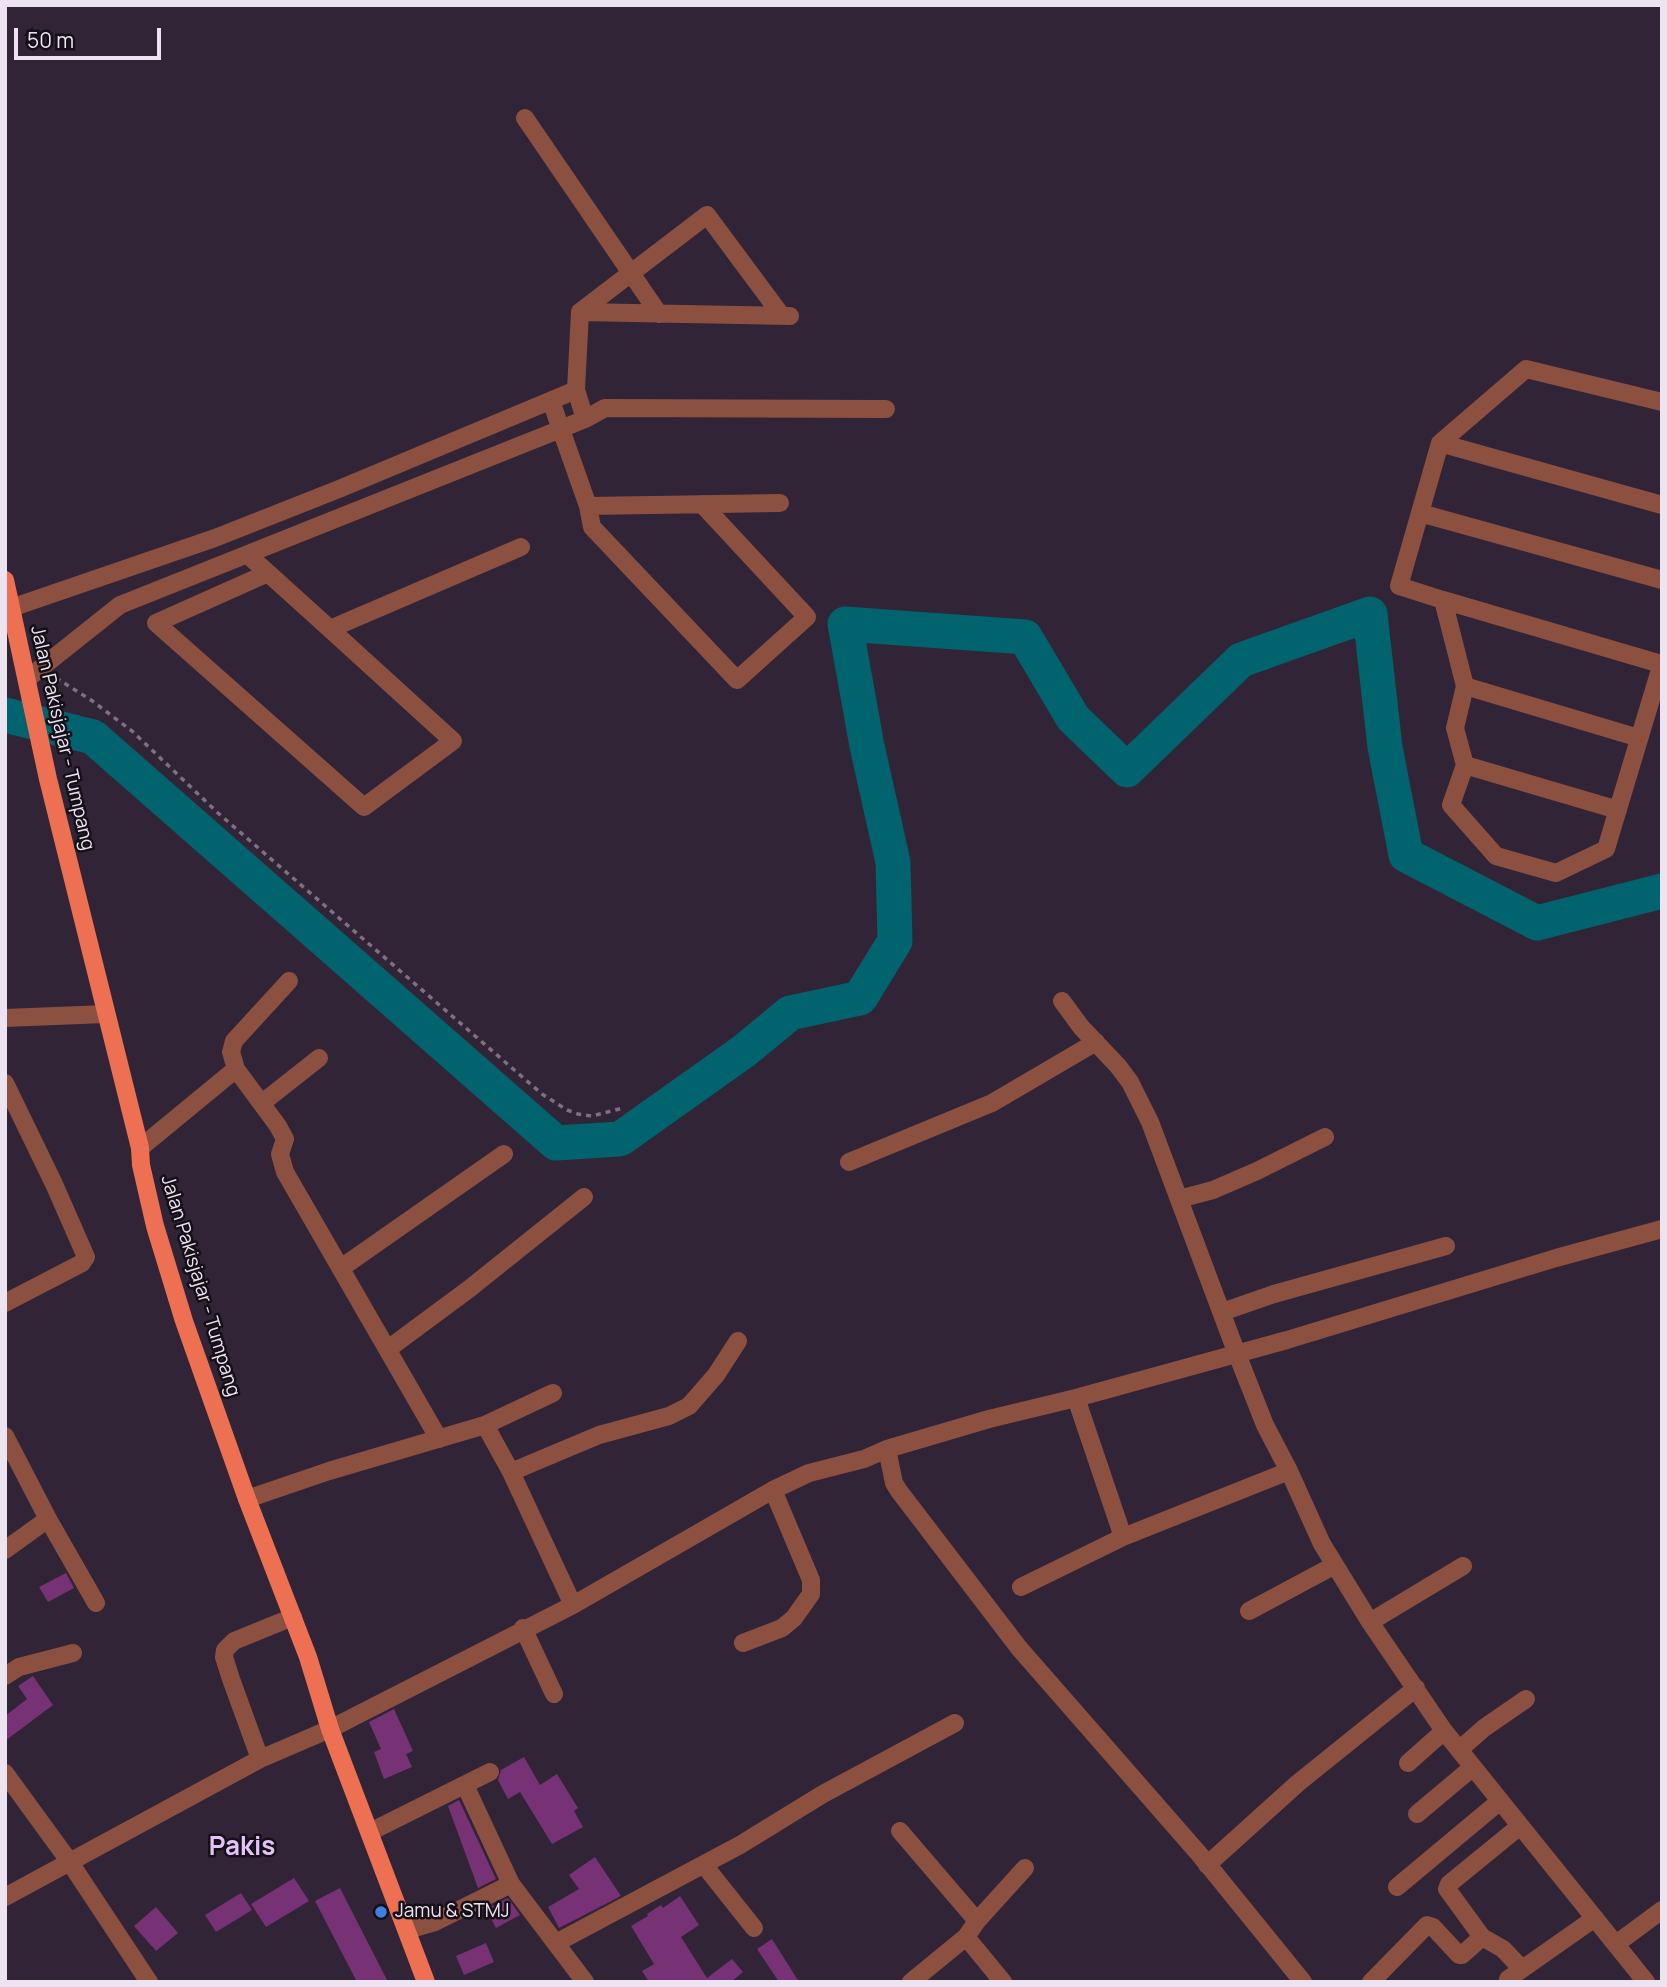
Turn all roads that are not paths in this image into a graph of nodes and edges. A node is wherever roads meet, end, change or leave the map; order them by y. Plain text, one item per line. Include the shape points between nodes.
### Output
1 (525, 118) dead end
2 (630, 274) junction
3 (580, 312) junction
4 (659, 314) junction
5 (576, 390) junction
6 (551, 401) junction
7 (1662, 402) edge
8 (886, 409) dead end
9 (586, 419) junction
10 (561, 429) junction
11 (473, 434) junction
12 (1440, 443) junction
13 (484, 460) junction
14 (339, 489) junction
15 (780, 503) dead end
16 (702, 504) junction
17 (1662, 505) edge
18 (588, 506) junction
19 (1420, 513) junction
20 (349, 514) junction
21 (215, 538) junction
22 (521, 547) dead end
23 (248, 555) junction
24 (225, 564) junction
25 (268, 573) junction
26 (108, 575) junction
27 (5, 580) edge
28 (1662, 580) edge
29 (1443, 600) junction
30 (120, 605) junction
31 (11, 608) junction
32 (330, 629) junction
33 (1662, 664) edge
34 (27, 682) junction
35 (1465, 686) junction
36 (1639, 738) junction
37 (1465, 765) junction
38 (1618, 810) junction
39 (289, 981) dead end
40 (1062, 1001) dead end
41 (106, 1014) junction
42 (5, 1018) edge
43 (1096, 1042) junction
44 (319, 1058) dead end
45 (236, 1069) junction
46 (5, 1083) edge
47 (262, 1102) junction
48 (1325, 1137) dead end
49 (140, 1148) junction
50 (504, 1154) dead end
51 (849, 1161) dead end
52 (584, 1197) dead end
53 (1179, 1199) junction
54 (1662, 1229) edge
55 (1446, 1245) dead end
56 (341, 1268) junction
57 (5, 1303) edge
58 (1222, 1312) junction
59 (738, 1341) dead end
60 (388, 1349) junction
61 (1237, 1354) junction
62 (553, 1393) dead end
63 (1076, 1398) junction
64 (485, 1425) junction
65 (5, 1436) edge
66 (439, 1439) junction
67 (887, 1450) junction
68 (1289, 1471) junction
69 (512, 1472) junction
70 (773, 1490) junction
71 (247, 1499) junction
72 (47, 1519) junction
73 (1124, 1537) junction
74 (5, 1550) edge
75 (1335, 1565) junction
76 (1463, 1566) dead end
77 (1021, 1587) dead end
78 (96, 1603) dead end
79 (573, 1605) junction
80 (1249, 1611) dead end
81 (293, 1617) junction
82 (1370, 1622) junction
83 (523, 1628) junction
84 (743, 1643) dead end
85 (73, 1653) dead end
86 (5, 1676) edge
87 (1416, 1688) junction
88 (554, 1695) dead end
89 (1526, 1699) dead end
90 (955, 1723) dead end
91 (330, 1729) junction
92 (1444, 1731) junction
93 (1459, 1750) junction
94 (260, 1759) junction
95 (1408, 1763) dead end
96 (1473, 1768) junction
97 (490, 1772) dead end
98 (5, 1773) edge
99 (466, 1785) junction
100 (1500, 1801) junction
101 (1417, 1814) dead end
102 (1520, 1826) junction
103 (900, 1831) dead end
104 (370, 1832) junction
105 (69, 1861) junction
106 (704, 1865) junction
107 (1207, 1865) junction
108 (1025, 1868) dead end
109 (511, 1884) junction
110 (1397, 1887) dead end
111 (5, 1897) edge
112 (1662, 1910) edge
113 (1595, 1918) junction
114 (978, 1921) junction
115 (754, 1928) dead end
116 (407, 1930) junction
117 (966, 1937) junction
118 (1482, 1937) junction
119 (556, 1943) junction
120 (1616, 1944) junction
121 (149, 1982) edge
122 (426, 1982) edge
123 (585, 1982) edge
124 (911, 1982) edge
125 (1003, 1982) edge
126 (1303, 1982) edge
127 (1371, 1982) edge
128 (1646, 1982) edge

1 - 2 street
2 - 3 street
2 - 4 street
2 - 4 street via 707,215 787,316
3 - 4 street
3 - 5 street
5 - 6 street
5 - 9 street
6 - 10 street
6 - 11 street
7 - 12 street via 1526,369
8 - 9 street via 605,408
9 - 10 street
10 - 13 street
10 - 18 street
11 - 13 street
11 - 14 street
12 - 17 street
12 - 19 street
13 - 20 street
14 - 20 street
14 - 21 street
15 - 16 street
16 - 18 street
16 - 18 street via 807,617 737,680 593,527
19 - 28 street
19 - 29 street via 1399,586
20 - 23 street
21 - 24 street
21 - 26 street
22 - 32 street
23 - 24 street
23 - 25 street
24 - 30 street
25 - 32 street
25 - 32 street via 156,623 364,807 453,741
26 - 30 street
26 - 31 street
27 - 31 main road, Jalan Pakisjajar - Tumpang
29 - 33 street
29 - 35 street
30 - 34 street
31 - 34 main road, Jalan Pakisjajar - Tumpang
33 - 36 street
34 - 41 main road, Jalan Pakisjajar - Tumpang
35 - 36 street
35 - 37 street via 1455,728
36 - 38 street
37 - 38 street
37 - 38 street via 1451,805 1496,856 1556,873 1606,849
39 - 45 street via 234,1041 231,1052
40 - 43 street
41 - 42 street
41 - 49 main road, Jalan Pakisjajar - Tumpang
43 - 51 street via 992,1103
43 - 53 street via 1130,1082
44 - 47 street
45 - 47 street
45 - 49 street
46 - 57 street via 86,1257
47 - 56 street via 285,1139 281,1154 285,1172
48 - 53 street via 1213,1190
49 - 71 main road, Jalan Pakisjajar - Tumpang via 162,1249
50 - 56 street
52 - 60 street
53 - 58 street
54 - 61 street
55 - 58 street
56 - 60 street
58 - 61 street
59 - 69 street via 689,1406 599,1435
60 - 66 street
61 - 63 street
61 - 68 street
62 - 64 street
63 - 67 street
63 - 73 street
64 - 66 street
64 - 69 street
65 - 72 street
66 - 71 street
67 - 70 street via 809,1473
67 - 107 street via 899,1491 1019,1648
68 - 73 street
68 - 75 street
69 - 79 street
70 - 79 street
70 - 84 street via 811,1580 810,1594 782,1628
71 - 81 main road, Jalan Pakisjajar - Tumpang
72 - 74 street
72 - 78 street
73 - 77 street
75 - 80 street
75 - 82 street
76 - 82 street
79 - 83 street
81 - 91 main road, Jalan Pakisjajar - Tumpang
81 - 94 street via 234,1641 225,1650
82 - 87 street
83 - 88 street
83 - 91 street
85 - 86 street via 19,1667
87 - 92 street
87 - 107 street via 1298,1783
89 - 93 street
90 - 106 street
91 - 94 street
91 - 104 main road, Jalan Pakisjajar - Tumpang
92 - 93 street
92 - 95 street
93 - 96 street
94 - 105 street
96 - 100 street
96 - 101 street
97 - 99 street
98 - 105 street
99 - 104 street
99 - 109 street
100 - 102 street
100 - 110 street
102 - 113 street
102 - 118 street via 1448,1886
103 - 114 street
104 - 116 main road, Jalan Pakisjajar - Tumpang
105 - 111 street
105 - 121 street
106 - 115 street
106 - 119 street
107 - 126 street
108 - 114 street
109 - 116 street via 435,1922
109 - 119 street
112 - 120 street
113 - 118 street via 1515,1974 1503,1949
113 - 120 street
114 - 117 street
116 - 122 main road, Jalan Pakisjajar - Tumpang
117 - 124 street
117 - 125 street
118 - 127 street via 1459,1955 1427,1925
119 - 123 street
120 - 128 street

